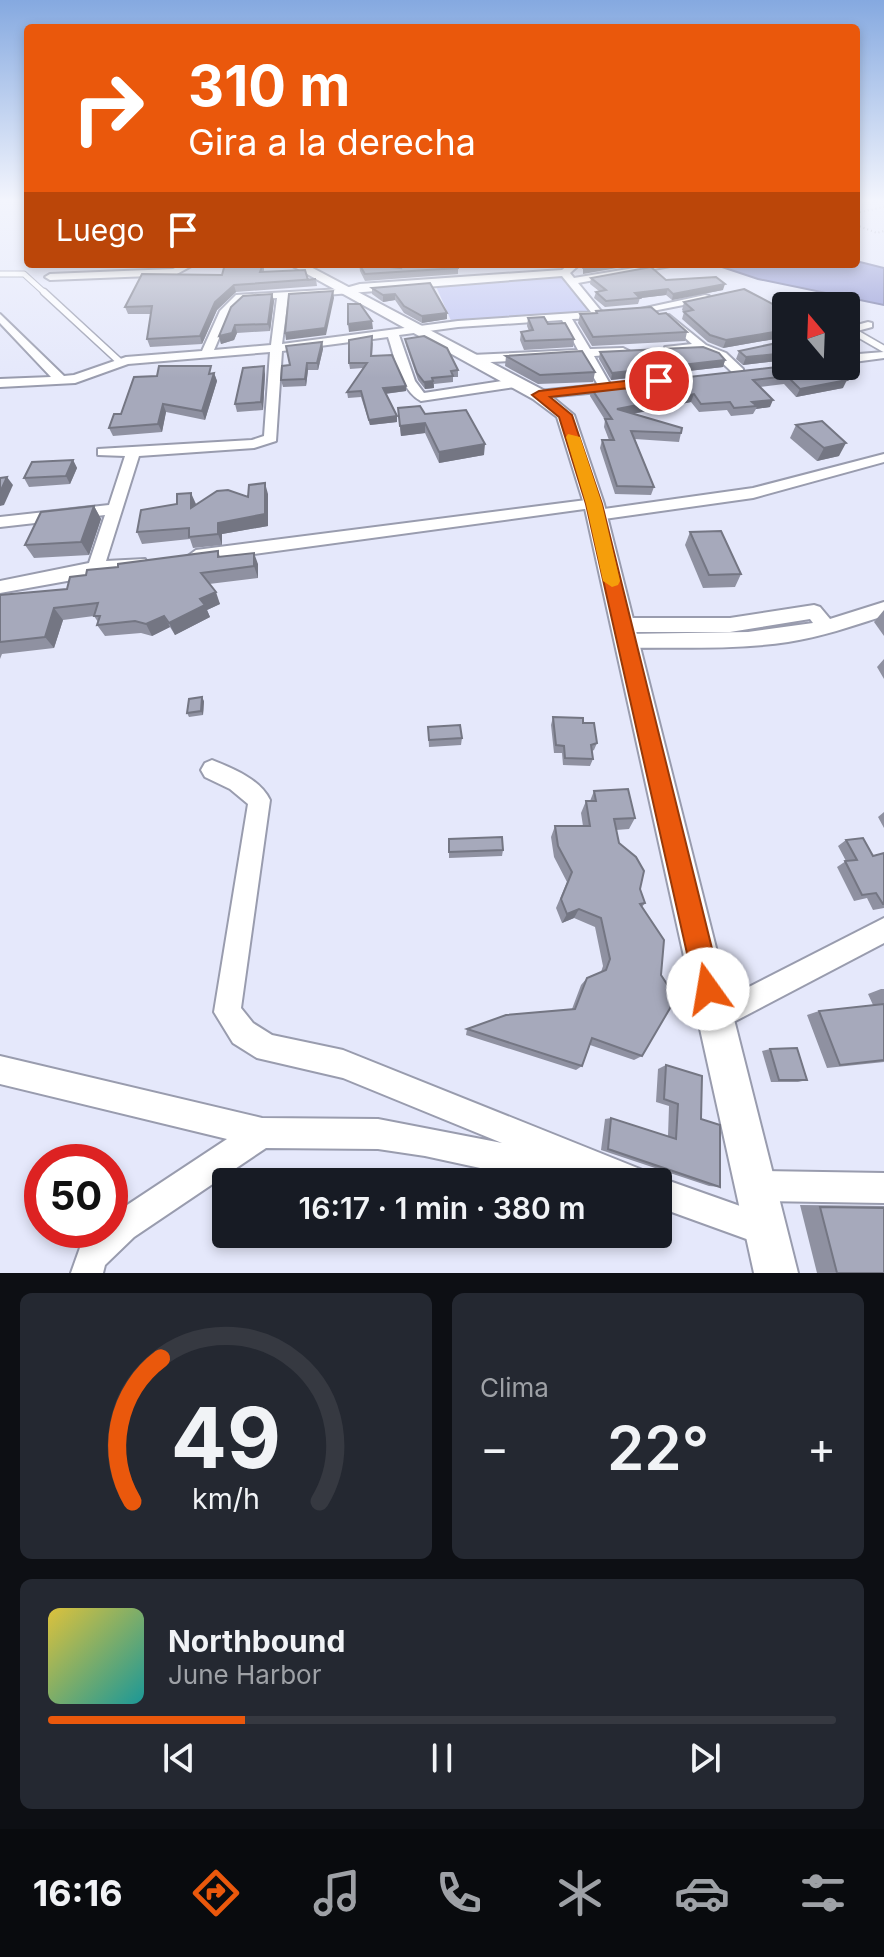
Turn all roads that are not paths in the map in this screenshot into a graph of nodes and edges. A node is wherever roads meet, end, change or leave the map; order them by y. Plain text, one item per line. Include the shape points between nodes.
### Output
1 (182, 268) edge
2 (302, 268) edge
3 (573, 268) edge
4 (643, 268) edge
5 (0, 274) edge
6 (50, 277) dead end
7 (569, 277) junction
8 (343, 292) junction
9 (283, 295) junction
10 (713, 297) edge
11 (659, 309) junction
12 (599, 315) junction
13 (0, 317) edge
14 (566, 318) junction
15 (868, 325) dead end
16 (860, 327) edge
17 (420, 332) junction
18 (393, 335) junction
19 (860, 337) edge
20 (702, 347) junction
21 (276, 348) junction
22 (659, 349) edge
23 (630, 351) edge
24 (884, 352) edge
25 (587, 353) junction
26 (206, 356) junction
27 (860, 356) edge
28 (472, 359) junction
29 (120, 362) junction
30 (724, 373) edge
31 (61, 380) junction
32 (0, 383) edge
33 (636, 384) edge
34 (606, 388) junction
35 (527, 389) junction
36 (103, 452) dead end
37 (133, 452) junction
38 (884, 458) edge
39 (115, 509) junction
40 (595, 510) junction
41 (0, 522) edge
42 (96, 568) junction
43 (0, 587) edge
44 (884, 609) edge
45 (624, 633) junction
46 (212, 770) dead end
47 (884, 930) edge
48 (715, 1018) junction
49 (0, 1070) edge
50 (262, 1133) junction
51 (547, 1168) edge
52 (599, 1168) edge
53 (755, 1186) junction
54 (884, 1188) edge
55 (672, 1197) edge
56 (766, 1230) junction
57 (87, 1273) edge
58 (776, 1273) edge

1 - 6 street
2 - 8 main road
3 - 7 street
4 - 7 street
5 - 29 lane via 24,274
7 - 8 street
7 - 12 street
8 - 9 street
8 - 17 main road
9 - 21 street
9 - 26 street via 240,297 225,311
10 - 11 street
11 - 12 street
11 - 20 street
12 - 14 street
13 - 31 street
14 - 17 street via 458,324
14 - 25 street
15 - 16 street
17 - 18 street
17 - 28 main road
18 - 21 street
18 - 35 street via 409,381 421,397
19 - 24 lane
20 - 22 street
20 - 30 street via 728,354 745,371
21 - 26 street
21 - 37 street via 271,438 254,444
23 - 25 street
24 - 27 street
25 - 28 street
25 - 34 street
26 - 29 street
28 - 35 main road
29 - 31 street
31 - 32 street
33 - 34 street
34 - 35 street
35 - 40 main road via 565,415
36 - 37 street
37 - 39 street
38 - 40 street via 753,493
39 - 41 street
39 - 42 street
40 - 42 street
40 - 45 main road
42 - 43 street
44 - 45 street via 827,627
45 - 48 main road
46 - 52 street via 259,800 227,1012 243,1033 267,1048 343,1064
47 - 48 street
48 - 53 main road
49 - 50 street
50 - 51 street via 378,1134
50 - 57 street via 123,1226 92,1256
53 - 54 street
53 - 56 main road
55 - 56 street
56 - 58 main road

